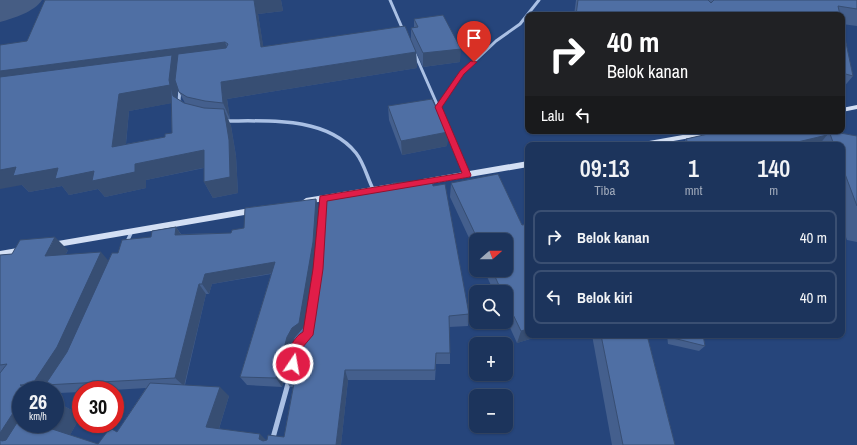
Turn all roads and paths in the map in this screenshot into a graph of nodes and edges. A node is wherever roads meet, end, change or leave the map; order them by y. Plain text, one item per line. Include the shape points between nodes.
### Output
1 (390, 0) edge
2 (539, 0) edge
3 (530, 12) edge
4 (525, 18) edge
5 (406, 36) edge
6 (412, 50) edge
7 (181, 84) edge
8 (182, 106) edge
9 (438, 107) junction
10 (857, 107) edge
11 (845, 109) edge
12 (222, 121) edge
13 (701, 134) edge
14 (655, 142) edge
15 (525, 165) edge
16 (467, 175) junction
17 (373, 189) junction
18 (300, 203) edge
19 (261, 209) edge
20 (131, 233) junction
21 (46, 246) edge
22 (125, 247) edge
23 (31, 249) edge
24 (0, 254) edge
25 (291, 372) edge
26 (271, 445) edge

1 - 5 street
2 - 3 street
4 - 9 street via 462,73
6 - 9 street
7 - 8 street via 179,100
9 - 16 street
10 - 11 street
12 - 17 street via 277,122 313,127 338,137 355,152
13 - 14 street
15 - 16 street
16 - 17 street
17 - 18 street via 322,202
19 - 20 street
20 - 21 street
20 - 22 street
23 - 24 street
25 - 26 street

